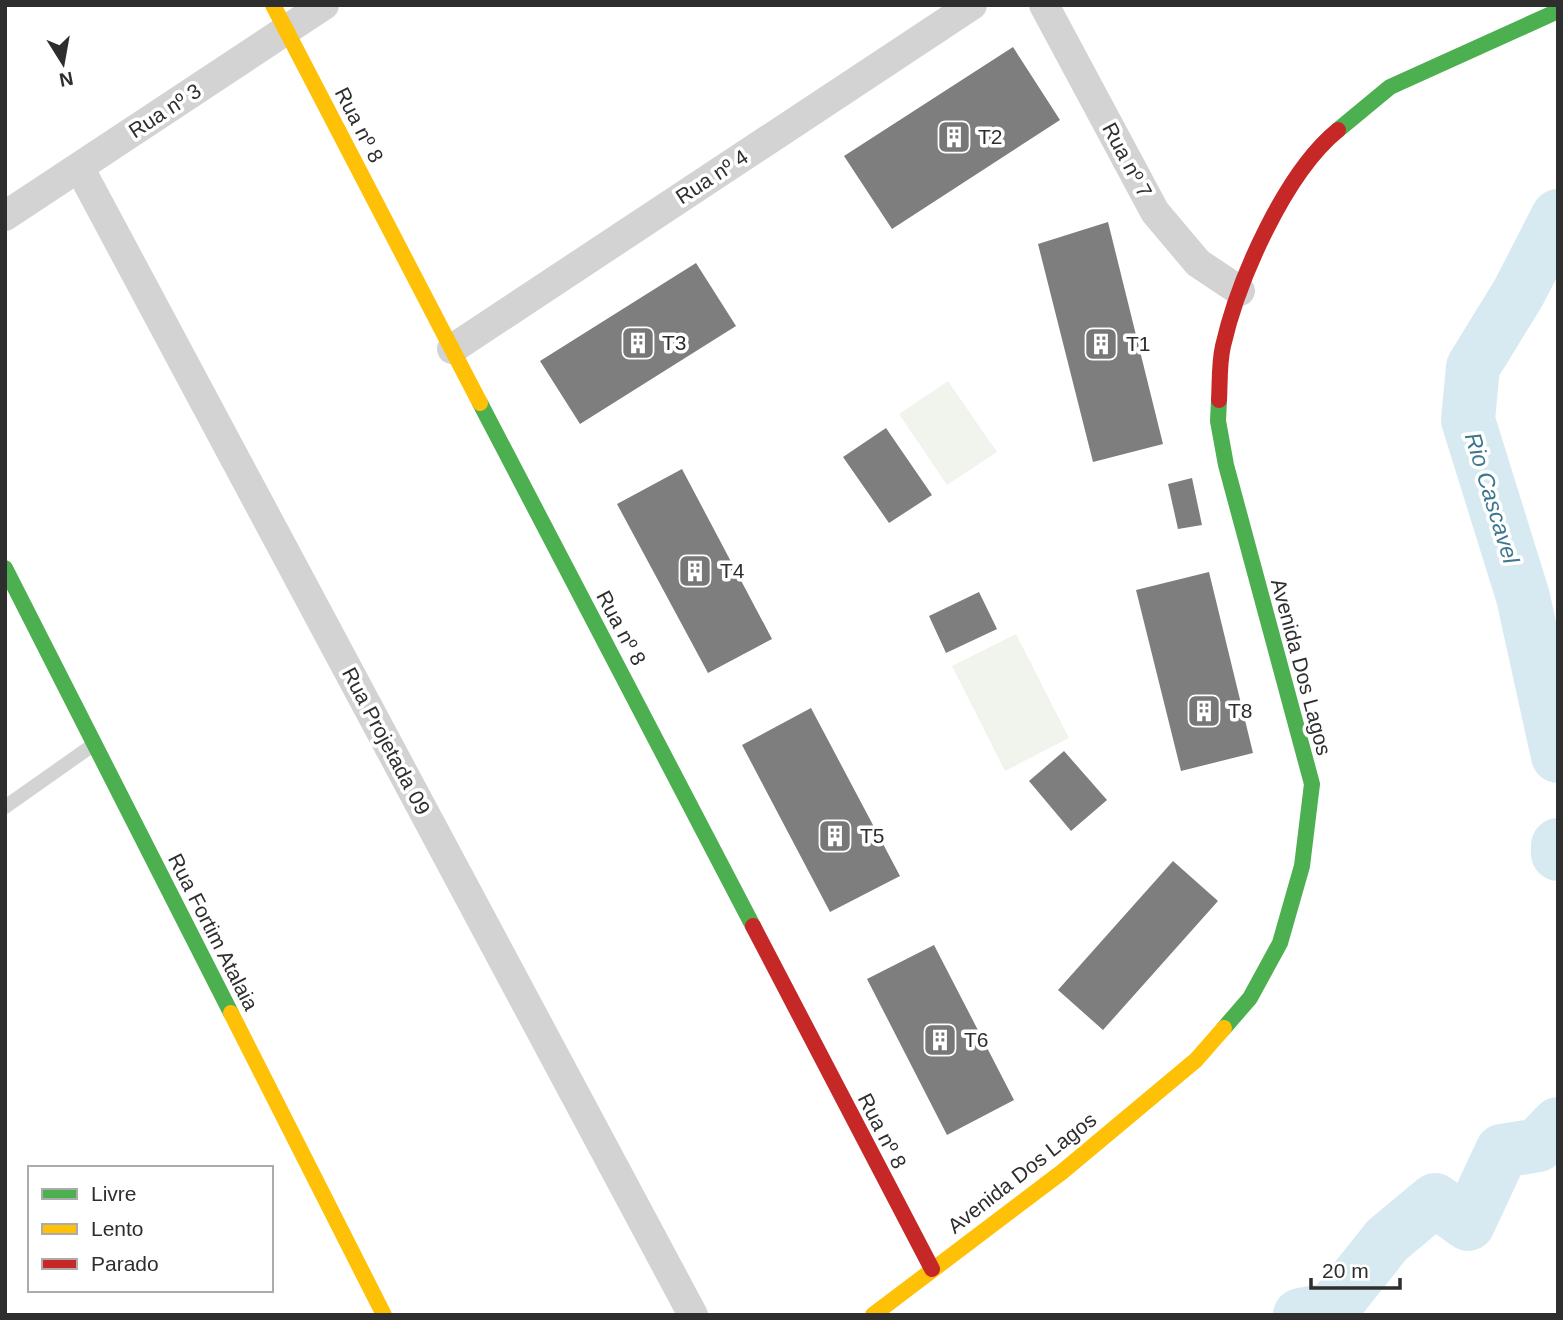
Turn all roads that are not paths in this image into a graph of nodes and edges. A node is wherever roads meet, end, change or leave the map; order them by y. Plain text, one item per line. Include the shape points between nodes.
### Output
1 (324, 5) edge
2 (972, 5) edge
3 (1044, 5) edge
4 (1558, 11) edge
5 (279, 18) edge
6 (79, 167) junction
7 (5, 216) edge
8 (1240, 291) junction
9 (452, 349) junction
10 (5, 568) edge
11 (94, 744) junction
12 (5, 807) edge
13 (932, 1269) junction
14 (384, 1315) edge
15 (692, 1315) edge
16 (873, 1315) edge

1 - 5 street, Rua nº 3
2 - 9 street, Rua nº 4
3 - 8 street, Rua nº 7 via 1155,212 1198,263
4 - 8 street, Avenida Dos Lagos via 1390,87 1320,144 1269,222
5 - 6 street, Rua nº 3
5 - 9 street, Rua nº 8
6 - 7 street, Rua nº 3
6 - 15 street, Rua Projetada 09
8 - 13 street, Avenida Dos Lagos via 1222,348 1218,421 1312,784 1302,866 1280,943 1250,998 1196,1060 1062,1172
9 - 13 street, Rua nº 8
10 - 11 street, Rua Fortim Atalaia
11 - 12 lane
11 - 14 street, Rua Fortim Atalaia
13 - 16 street, Avenida Dos Lagos

